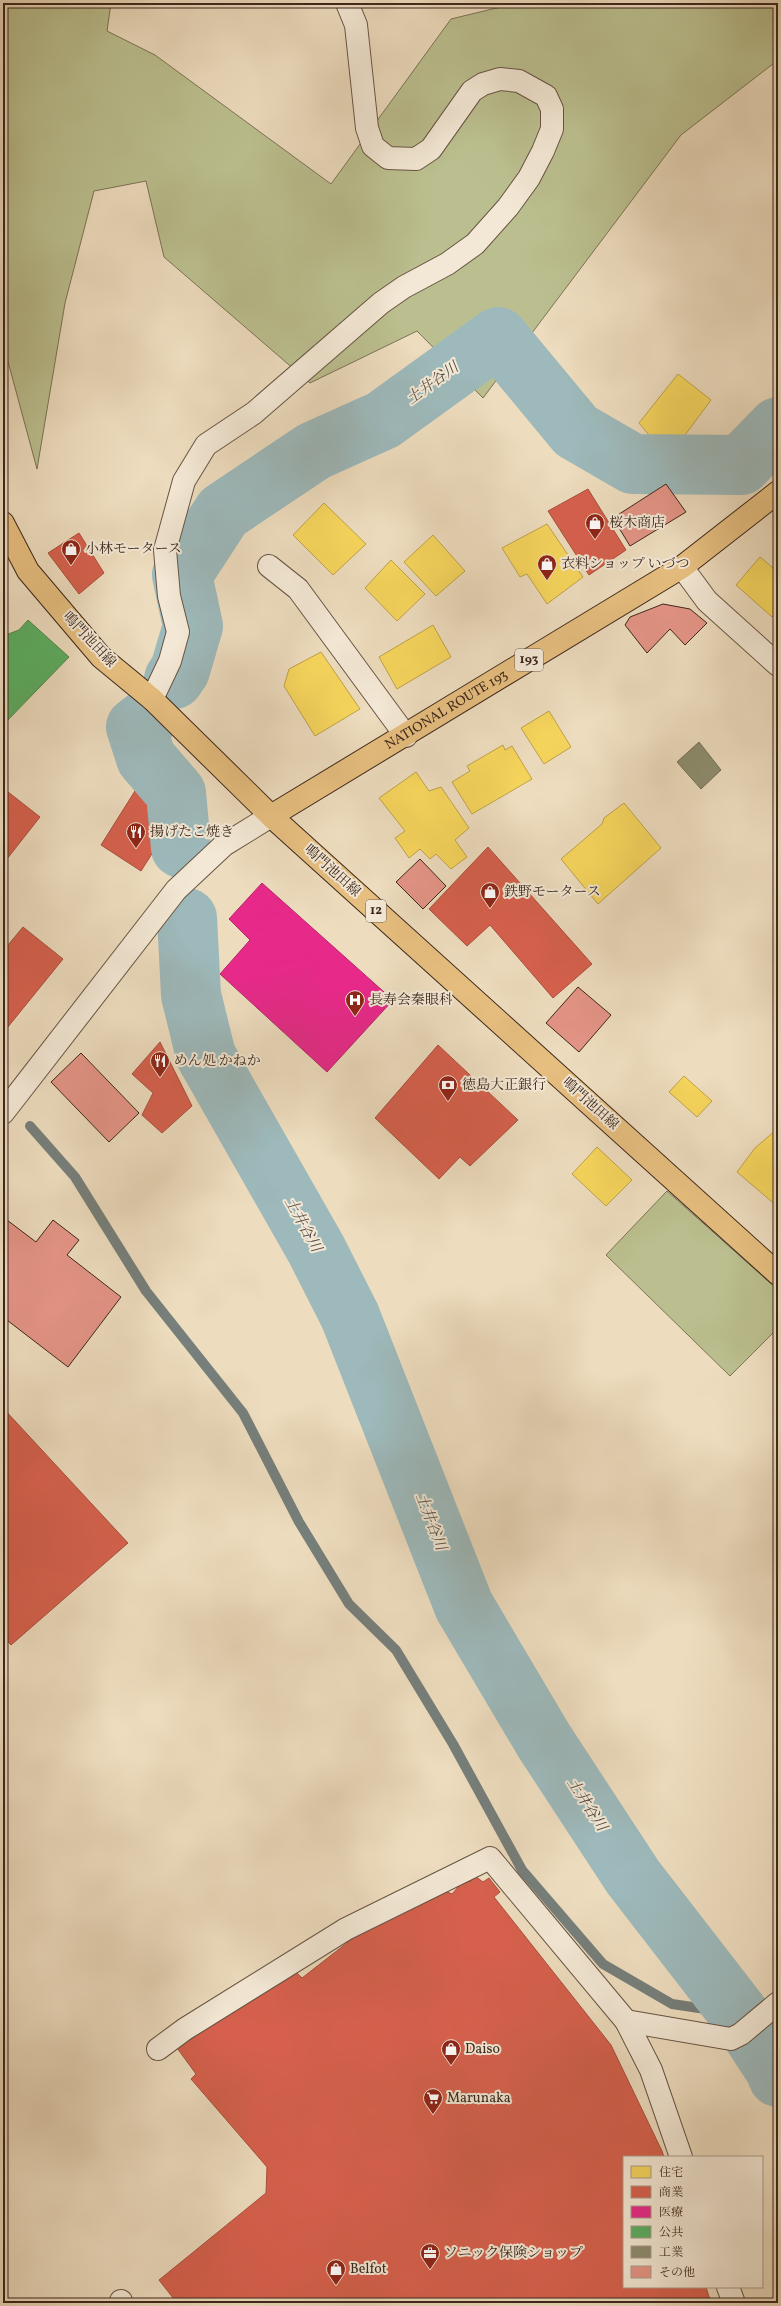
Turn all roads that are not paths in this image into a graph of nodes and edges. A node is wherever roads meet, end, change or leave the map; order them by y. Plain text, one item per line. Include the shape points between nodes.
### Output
1 (347, 3) edge
2 (778, 492) edge
3 (3, 523) edge
4 (269, 566) dead end
5 (682, 567) junction
6 (778, 665) edge
7 (152, 699) junction
8 (406, 736) junction
9 (271, 816) junction
10 (3, 1113) edge
11 (778, 1274) edge
12 (778, 2003) edge
13 (626, 2022) junction
14 (158, 2048) dead end
15 (681, 2156) edge
16 (728, 2288) edge
17 (734, 2303) edge

1 - 7 street via 356,25 367,128 373,146 388,158 416,159 431,149 472,91 483,84 500,79 519,81 546,96 552,109 552,129 529,178 508,207 475,244 381,303 254,413 206,445 184,481 165,550 169,596 178,632 170,661
2 - 5 main road, NATIONAL ROUTE 193 / 193
3 - 7 main road, 鳴門池田線 / 12 via 28,571 101,657
4 - 8 street via 298,589
5 - 6 street via 707,601
5 - 8 main road, NATIONAL ROUTE 193 / 193
7 - 9 main road, 鳴門池田線 / 12
8 - 9 main road, NATIONAL ROUTE 193 / 193
9 - 10 street via 224,845 176,890
9 - 11 main road, 鳴門池田線 / 12
12 - 13 street via 741,2034 731,2039
13 - 14 street via 490,1858 346,1929
13 - 15 street via 651,2070
16 - 17 street

